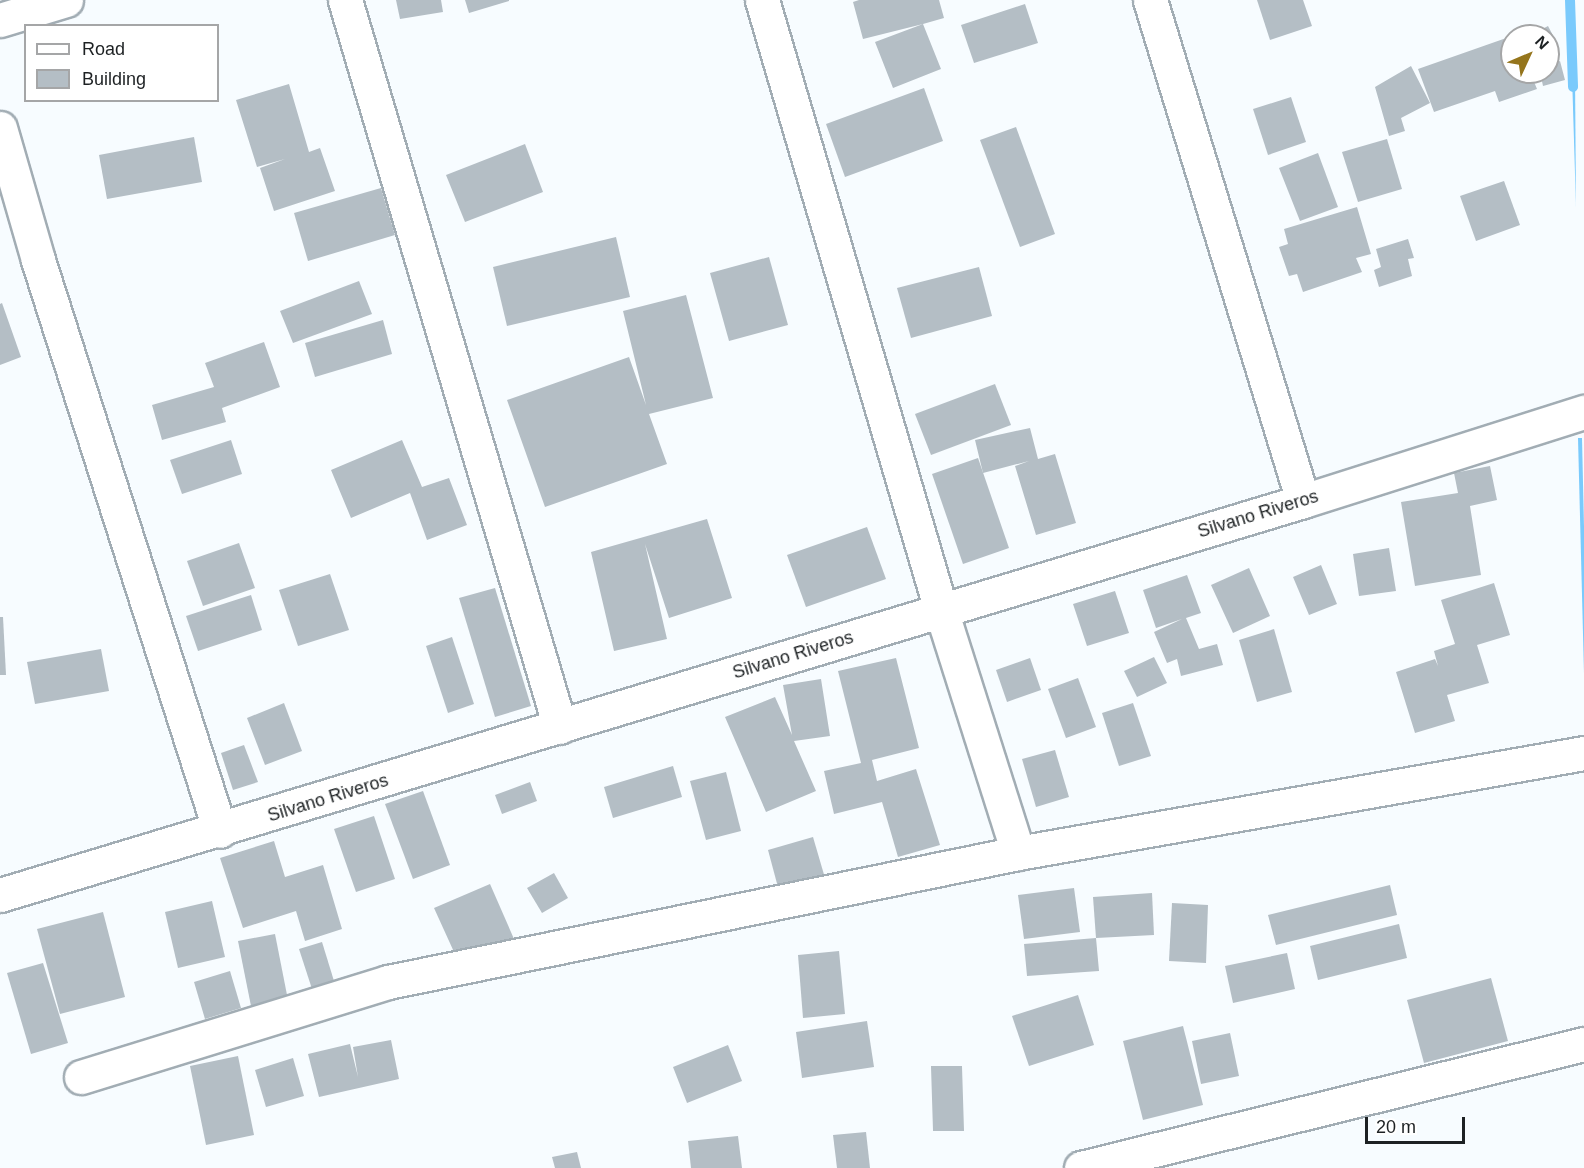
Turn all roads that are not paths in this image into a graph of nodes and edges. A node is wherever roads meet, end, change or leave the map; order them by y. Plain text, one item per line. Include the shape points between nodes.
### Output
1 (66, 0) edge
2 (345, 0) edge
3 (762, 0) edge
4 (1150, 0) edge
5 (0, 20) edge
6 (0, 128) edge
7 (1584, 412) edge
8 (1303, 501) junction
9 (941, 610) junction
10 (560, 727) junction
11 (1584, 753) edge
12 (220, 831) junction
13 (1018, 853) junction
14 (0, 895) edge
15 (1584, 1044) edge
16 (81, 1077) dead end
17 (1081, 1168) edge

1 - 5 street
2 - 10 street
3 - 9 street
4 - 8 street
6 - 12 street via 38,260
7 - 8 street, Silvano Riveros
8 - 9 street, Silvano Riveros
9 - 10 street, Silvano Riveros
9 - 13 street
10 - 12 street, Silvano Riveros
11 - 13 street
12 - 14 street, Silvano Riveros
13 - 16 street via 388,982
15 - 17 street

